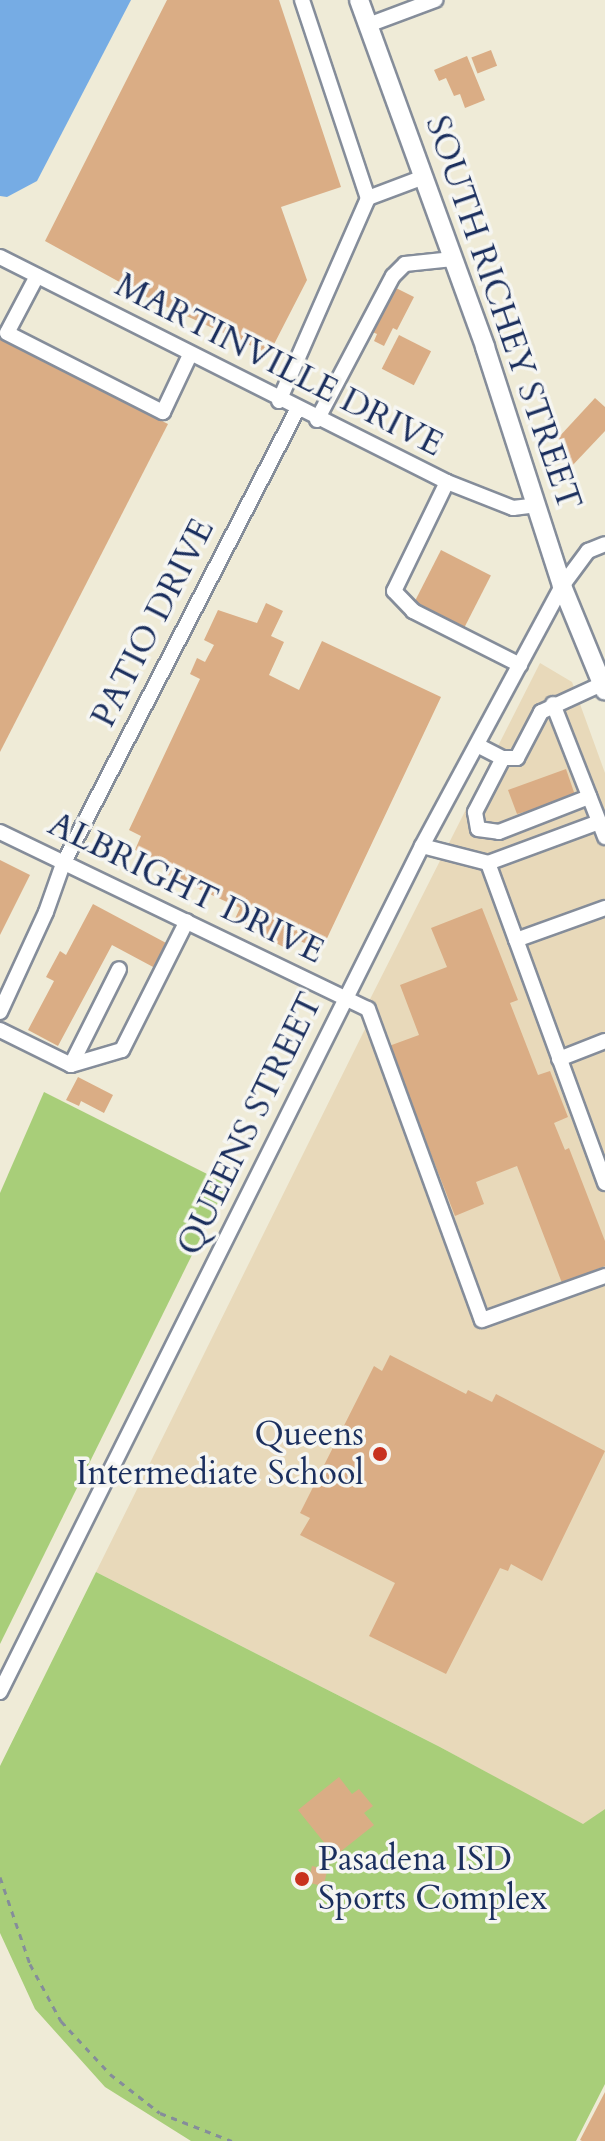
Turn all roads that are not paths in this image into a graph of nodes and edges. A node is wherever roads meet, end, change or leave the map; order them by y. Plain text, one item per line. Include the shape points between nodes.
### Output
1 (302, 0) edge
2 (359, 0) edge
3 (435, 0) edge
4 (368, 25) junction
5 (424, 177) junction
6 (368, 198) junction
7 (0, 257) edge
8 (453, 259) junction
9 (37, 276) junction
10 (190, 355) junction
11 (279, 401) junction
12 (297, 410) junction
13 (317, 420) junction
14 (447, 482) junction
15 (537, 505) junction
16 (605, 544) edge
17 (562, 586) junction
18 (600, 662) edge
19 (520, 665) junction
20 (604, 688) edge
21 (553, 704) junction
22 (477, 745) junction
23 (503, 758) junction
24 (589, 797) junction
25 (599, 822) junction
26 (0, 832) edge
27 (605, 837) edge
28 (422, 846) junction
29 (488, 863) junction
30 (63, 864) junction
31 (605, 908) edge
32 (187, 921) junction
33 (516, 940) junction
34 (119, 969) dead end
35 (346, 998) junction
36 (0, 1012) edge
37 (0, 1030) edge
38 (605, 1041) edge
39 (559, 1059) junction
40 (71, 1065) junction
41 (604, 1180) edge
42 (605, 1276) edge
43 (0, 1692) edge

1 - 6 street
2 - 4 main road, SOUTH RICHEY STREET
3 - 4 street
4 - 5 main road, SOUTH RICHEY STREET
5 - 6 street
5 - 8 main road, SOUTH RICHEY STREET
6 - 11 street
7 - 9 street, MARTINVILLE DRIVE
8 - 13 street via 405,264 393,276
8 - 15 main road, SOUTH RICHEY STREET
9 - 10 street, MARTINVILLE DRIVE
9 - 10 street via 7,333 163,412
10 - 11 street, MARTINVILLE DRIVE
11 - 12 street, MARTINVILLE DRIVE
12 - 13 street, MARTINVILLE DRIVE
12 - 30 street, PATIO DRIVE
13 - 14 street, MARTINVILLE DRIVE
14 - 15 street, MARTINVILLE DRIVE via 513,508
14 - 19 street via 394,591 413,611
15 - 17 main road, SOUTH RICHEY STREET
16 - 17 street, QUEENS STREET via 588,551
17 - 18 main road, SOUTH RICHEY STREET
17 - 19 street, QUEENS STREET
18 - 20 main road, SOUTH RICHEY STREET
19 - 22 street, QUEENS STREET
20 - 21 street
21 - 23 street via 541,712 517,758
21 - 24 street
22 - 23 street
22 - 28 street, QUEENS STREET
23 - 24 street via 475,812 478,829 499,832
24 - 25 street
25 - 27 street
25 - 29 street
26 - 30 street, ALBRIGHT DRIVE
28 - 29 street
28 - 35 street, QUEENS STREET
29 - 33 street
30 - 32 street, ALBRIGHT DRIVE
30 - 36 street, PATIO DRIVE
31 - 33 street
32 - 35 street, ALBRIGHT DRIVE
32 - 40 street via 122,1050
33 - 39 street
34 - 40 street
35 - 42 street, ALBRIGHT DRIVE via 368,1009 482,1320
35 - 43 street, QUEENS STREET
37 - 40 street
38 - 39 street
39 - 41 street

